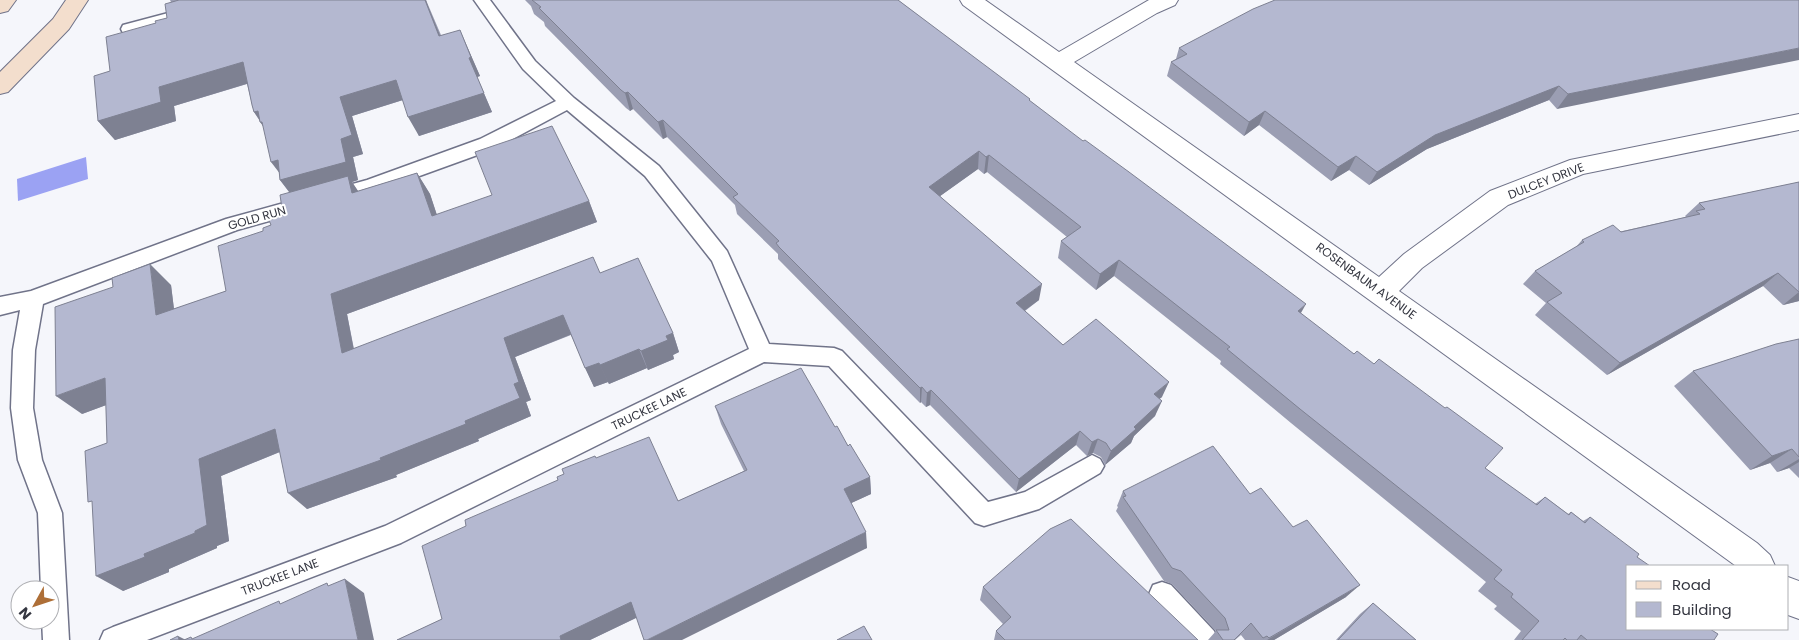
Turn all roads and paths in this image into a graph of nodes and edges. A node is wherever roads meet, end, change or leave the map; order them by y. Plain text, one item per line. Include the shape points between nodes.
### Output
1 (5, 0) edge
2 (77, 0) edge
3 (236, 0) edge
4 (482, 0) edge
5 (971, 0) edge
6 (1167, 0) edge
7 (0, 6) edge
8 (129, 29) edge
9 (1058, 62) junction
10 (0, 86) edge
11 (568, 102) junction
12 (1799, 122) edge
13 (1381, 292) junction
14 (33, 299) junction
15 (0, 306) edge
16 (762, 353) junction
17 (1092, 466) dead end
18 (1758, 565) edge
19 (1162, 594) dead end
20 (1789, 594) edge
21 (1799, 603) edge
22 (56, 640) edge
23 (113, 640) edge
24 (1205, 640) edge

1 - 7 main road
2 - 10 main road via 61,24
3 - 8 lane
4 - 11 lane via 529,65
5 - 9 street, ROSENBAUM AVENUE
6 - 9 street
9 - 13 street, ROSENBAUM AVENUE
11 - 14 lane, GOLD RUN via 487,144 370,186 233,224
11 - 16 lane via 652,171 720,257
12 - 13 street, DULCEY DRIVE via 1579,166 1499,198 1413,261
13 - 18 street, ROSENBAUM AVENUE
14 - 15 lane, GOLD RUN
14 - 22 lane via 24,350 22,408 30,460 50,513
16 - 17 lane via 834,358 984,515 1031,501
16 - 23 lane, TRUCKEE LANE via 392,535
19 - 24 lane
20 - 21 street

